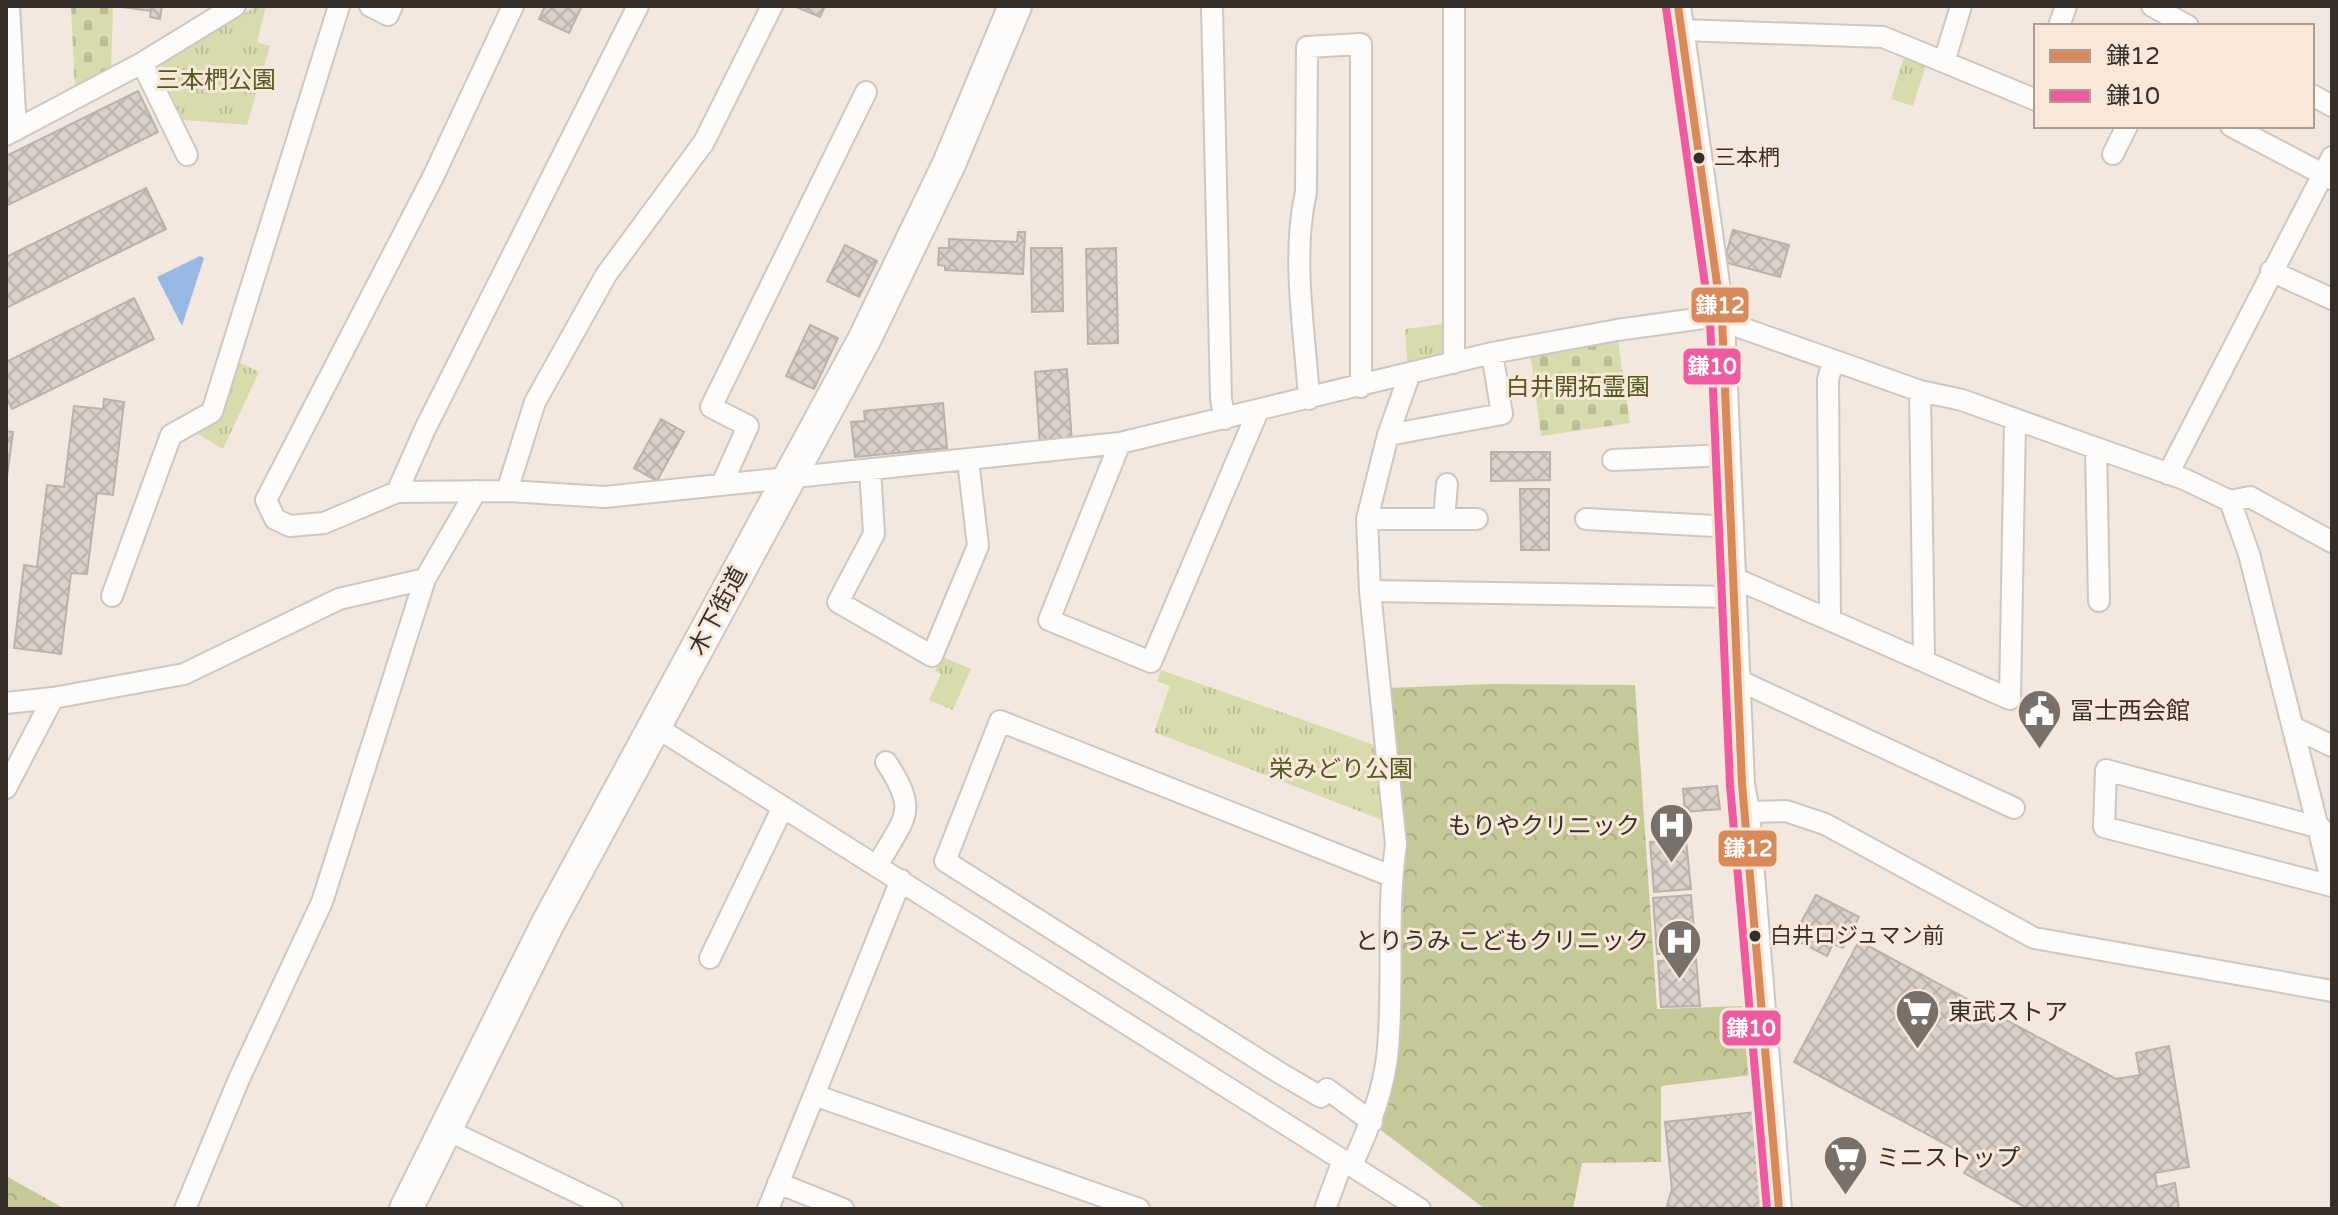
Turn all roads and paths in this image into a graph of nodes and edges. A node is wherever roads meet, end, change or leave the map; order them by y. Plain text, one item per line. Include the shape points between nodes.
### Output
1 (9, 6) edge
2 (235, 6) edge
3 (339, 6) edge
4 (370, 6) edge
5 (392, 6) edge
6 (513, 6) edge
7 (638, 6) edge
8 (772, 6) edge
9 (1212, 6) edge
10 (1454, 6) edge
11 (1961, 6) edge
12 (2152, 6) edge
13 (1019, 7) edge
14 (1680, 18) edge
15 (2184, 24) edge
16 (1944, 62) junction
17 (142, 63) junction
18 (866, 92) dead end
19 (2314, 96) edge
20 (2034, 99) edge
21 (2332, 106) edge
22 (2126, 128) edge
23 (2235, 128) edge
24 (11, 133) edge
25 (2113, 154) dead end
26 (187, 155) dead end
27 (2329, 170) edge
28 (2271, 271) junction
29 (2332, 299) edge
30 (1722, 319) junction
31 (1492, 353) junction
32 (1833, 361) junction
33 (1454, 363) junction
34 (1409, 376) junction
35 (1361, 387) junction
36 (1920, 391) junction
37 (1309, 399) junction
38 (1258, 411) junction
39 (1225, 419) junction
40 (2015, 422) junction
41 (1388, 435) junction
42 (1120, 443) junction
43 (2096, 448) junction
44 (1728, 455) junction
45 (968, 460) junction
46 (1613, 460) dead end
47 (870, 469) junction
48 (2168, 474) junction
49 (791, 476) junction
50 (722, 484) junction
51 (1447, 484) dead end
52 (476, 491) junction
53 (507, 491) junction
54 (397, 492) junction
55 (2230, 501) junction
56 (1367, 519) junction
57 (1444, 519) junction
58 (1477, 519) dead end
59 (1586, 519) dead end
60 (1733, 527) junction
61 (2332, 542) edge
62 (425, 579) junction
63 (1734, 588) junction
64 (1370, 591) junction
65 (112, 596) dead end
66 (2099, 601) dead end
67 (1830, 620) junction
68 (1924, 661) junction
69 (1736, 679) junction
70 (53, 698) junction
71 (6, 703) edge
72 (656, 727) junction
73 (2293, 727) junction
74 (2332, 746) edge
75 (886, 762) dead end
76 (6, 788) edge
77 (783, 807) junction
78 (2014, 808) dead end
79 (1747, 812) junction
80 (2321, 828) junction
81 (877, 866) junction
82 (1391, 876) junction
83 (901, 880) junction
84 (2332, 884) edge
85 (710, 958) dead end
86 (2332, 991) edge
87 (817, 1096) junction
88 (1372, 1122) junction
89 (445, 1129) junction
90 (1348, 1162) junction
91 (778, 1183) junction
92 (1108, 1204) edge
93 (1410, 1206) edge
94 (185, 1209) edge
95 (406, 1209) edge
96 (612, 1209) edge
97 (768, 1209) edge
98 (843, 1209) edge
99 (1139, 1209) edge
100 (1325, 1209) edge
101 (1779, 1209) edge

1 - 24 street
2 - 17 street
3 - 65 street via 212,412 171,435
4 - 5 street via 388,15
6 - 54 street via 434,175 266,500 275,519 290,526 324,523
7 - 54 street
8 - 53 street via 704,142 606,275 535,402
9 - 39 street
10 - 33 street
11 - 16 street
12 - 15 street
13 - 49 main road, 木下街道 via 903,262
14 - 16 street via 1883,37
14 - 30 street
16 - 20 street
17 - 24 street
17 - 26 street
18 - 50 street via 711,407 748,426
19 - 21 street
22 - 25 street
23 - 27 street
27 - 28 street
28 - 29 street
28 - 48 street
30 - 31 street via 1617,330
30 - 32 street
30 - 44 street
31 - 33 street
31 - 41 street via 1502,414
32 - 36 street
32 - 67 street via 1828,380
33 - 34 street
34 - 35 street
34 - 41 street
35 - 37 street
35 - 37 street via 1361,44 1307,47 1301,258
36 - 40 street via 1962,400
36 - 68 street
37 - 38 street
38 - 39 street
38 - 42 street via 1151,662 1049,620
39 - 42 street
40 - 43 street
40 - 68 street via 2010,699
41 - 56 street
42 - 45 street
43 - 48 street
43 - 66 street
44 - 46 street
44 - 60 street
45 - 47 street
45 - 47 street via 978,546 932,656 838,602 874,534
47 - 49 street
48 - 55 street
49 - 50 street
49 - 72 main road, 木下街道
50 - 53 street via 605,497
51 - 57 street
52 - 53 street
52 - 54 street
52 - 62 street
55 - 61 street via 2250,497
55 - 73 street via 2249,554
56 - 57 street
56 - 64 street
57 - 58 street
59 - 60 street
60 - 63 street
62 - 70 street via 339,599 184,674
62 - 94 street via 322,902
63 - 64 street
63 - 67 street
63 - 69 street
64 - 82 street via 1396,845
67 - 68 street
69 - 78 street
69 - 79 street
70 - 71 street
70 - 76 street
72 - 77 street
72 - 89 main road, 木下街道 via 547,925
73 - 74 street
73 - 80 street
75 - 81 street via 905,790 908,810
77 - 81 street
77 - 85 street
79 - 86 street via 1786,811 1825,824 2034,938
79 - 101 street
80 - 84 street
80 - 84 street via 2106,770 2104,827
81 - 83 street
82 - 88 street via 1388,1050
82 - 88 street via 1000,721 945,861 1275,1070 1321,1097 1327,1089
83 - 87 street
83 - 90 street
87 - 91 street
87 - 92 street
88 - 90 street
89 - 95 main road, 木下街道
89 - 96 street
90 - 93 street
90 - 100 street
91 - 97 street
91 - 98 street
92 - 99 street

